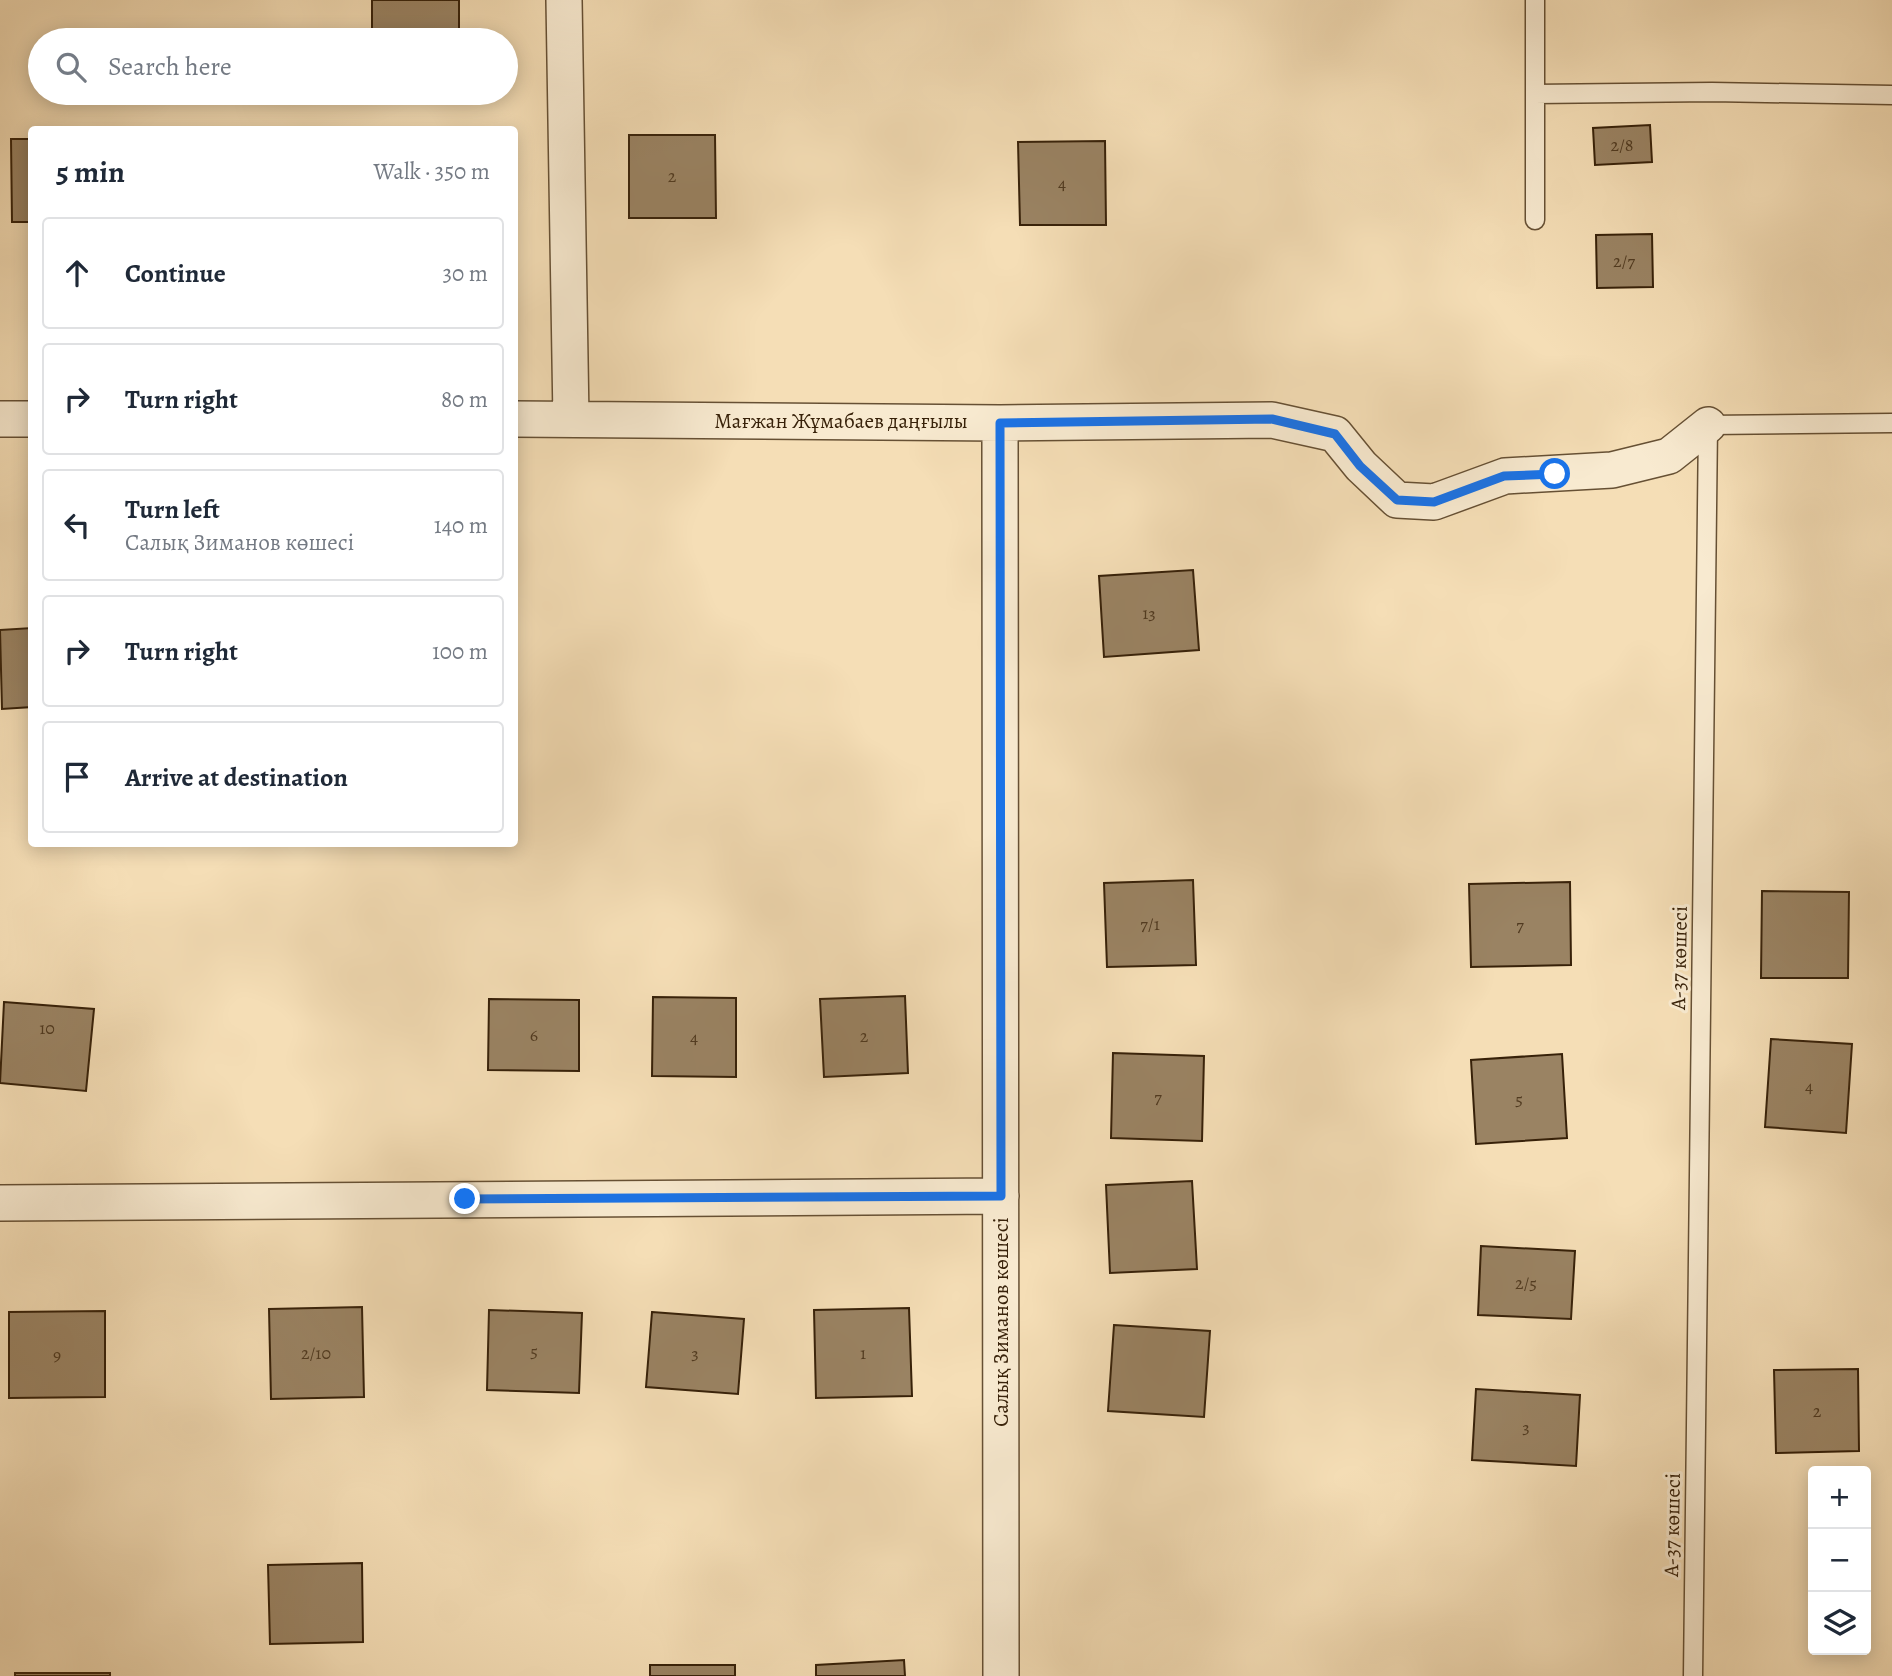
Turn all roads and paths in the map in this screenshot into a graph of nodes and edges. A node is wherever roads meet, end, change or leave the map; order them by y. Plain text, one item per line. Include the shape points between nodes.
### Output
1 (564, 0) edge
2 (1535, 0) edge
3 (1535, 94) junction
4 (1892, 94) edge
5 (1535, 220) dead end
6 (0, 419) edge
7 (28, 419) edge
8 (518, 419) edge
9 (571, 419) junction
10 (1000, 423) junction
11 (1892, 423) edge
12 (1708, 425) junction
13 (1001, 1196) junction
14 (0, 1203) edge
15 (1001, 1676) edge
16 (1693, 1676) edge

1 - 9 street
2 - 3 lane
3 - 4 lane
3 - 5 lane
6 - 7 street
8 - 9 street, Мағжан Жұмабаев даңғылы
9 - 10 street, Мағжан Жұмабаев даңғылы
10 - 12 street, Мағжан Жұмабаев даңғылы via 1272,419 1335,434 1360,466 1397,500 1434,502 1504,476 1612,470 1669,456
10 - 13 street, Салық Зиманов көшесі
11 - 12 lane
12 - 16 lane, А-37 көшесі
13 - 14 street
13 - 15 street, Салық Зиманов көшесі

